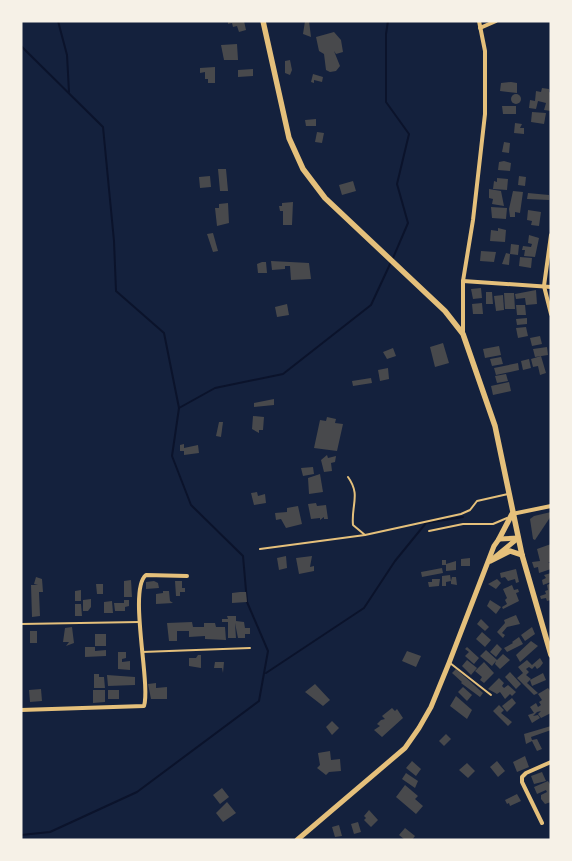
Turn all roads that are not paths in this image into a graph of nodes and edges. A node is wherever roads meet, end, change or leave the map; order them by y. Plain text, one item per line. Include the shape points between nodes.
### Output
1 (263, 21) edge
2 (479, 21) edge
3 (496, 21) edge
4 (480, 28) junction
5 (551, 235) edge
6 (463, 281) junction
7 (544, 286) junction
8 (551, 287) edge
9 (551, 314) edge
10 (463, 334) junction
11 (348, 477) dead end
12 (509, 493) junction
13 (551, 506) edge
14 (512, 514) junction
15 (429, 531) dead end
16 (365, 535) junction
17 (518, 538) junction
18 (499, 539) junction
19 (260, 549) dead end
20 (522, 555) junction
21 (490, 561) junction
22 (187, 576) dead end
23 (140, 622) junction
24 (21, 624) edge
25 (250, 648) dead end
26 (141, 652) junction
27 (551, 655) edge
28 (450, 663) junction
29 (491, 695) dead end
30 (21, 710) edge
31 (551, 762) edge
32 (542, 823) dead end
33 (298, 840) edge

1 - 10 main road via 289,138 303,169 325,198 445,311
2 - 4 street
3 - 4 street
4 - 6 street via 485,51 485,114
5 - 7 street
6 - 7 street
6 - 10 street
7 - 8 street
7 - 9 street
10 - 12 main road via 494,426
11 - 16 lane via 356,493 353,525
12 - 14 main road
12 - 16 lane via 477,501 470,510 461,514
13 - 14 street
14 - 15 lane via 493,524 463,524
14 - 17 main road
14 - 18 main road
16 - 19 lane
17 - 18 street
17 - 20 main road
17 - 21 street
18 - 21 street
20 - 21 main road via 510,552
20 - 27 main road
21 - 28 street
22 - 23 street via 146,575 142,578
23 - 24 lane
23 - 26 street
25 - 26 lane
26 - 30 street via 144,706
28 - 29 lane
28 - 33 street via 431,707 404,748
31 - 32 street via 522,777

